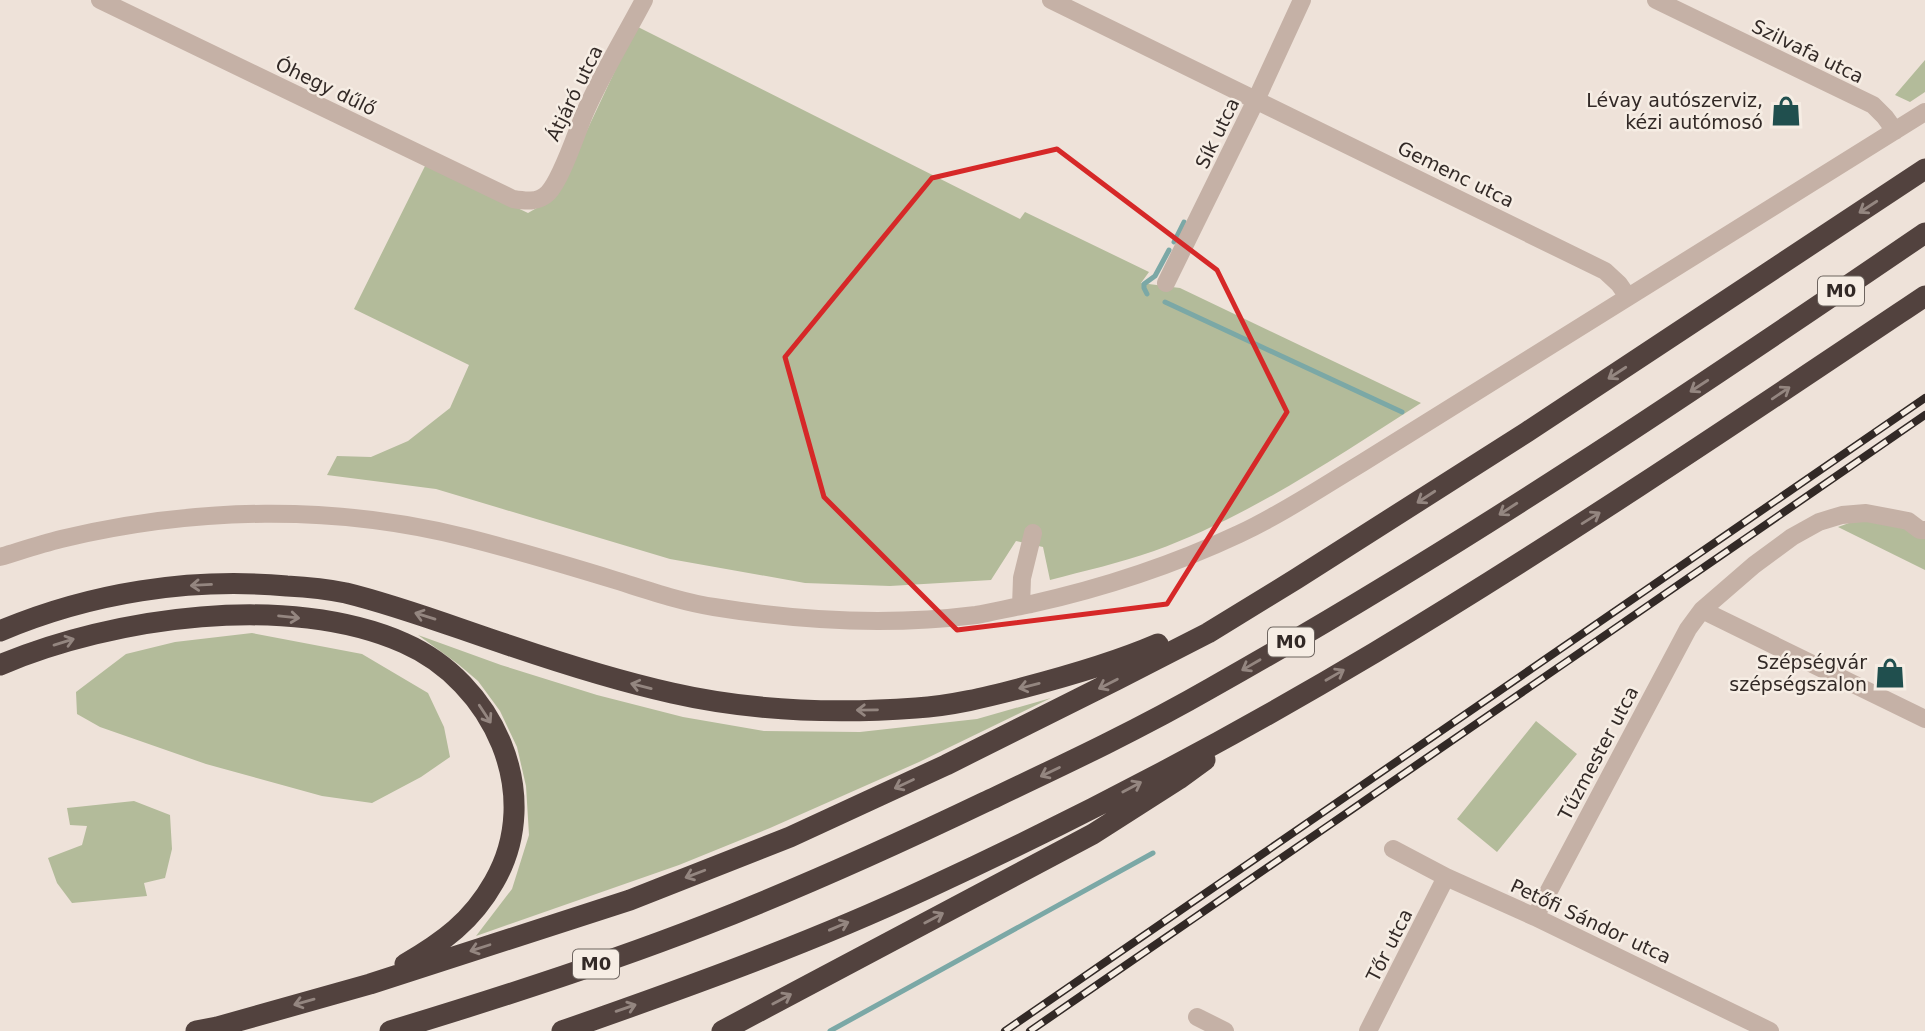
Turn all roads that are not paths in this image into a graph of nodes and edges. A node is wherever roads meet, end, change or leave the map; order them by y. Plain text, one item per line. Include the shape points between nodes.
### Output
1 (100, 0) edge
2 (644, 0) edge
3 (1051, 0) edge
4 (1302, 0) edge
5 (1656, 0) edge
6 (1256, 100) junction
7 (1925, 112) edge
8 (1895, 131) junction
9 (1925, 169) edge
10 (537, 200) joint
11 (1925, 233) edge
12 (1166, 283) dead end
13 (1925, 296) edge
14 (1628, 297) junction
15 (1925, 530) edge
16 (1033, 533) dead end
17 (0, 557) edge
18 (1296, 579) junction
19 (1021, 606) junction
20 (1702, 610) junction
21 (0, 631) edge
22 (0, 665) edge
23 (1925, 719) edge
24 (1254, 722) junction
25 (1393, 849) dead end
26 (1446, 877) junction
27 (1535, 917) junction
28 (370, 984) junction
29 (1197, 1017) dead end
30 (196, 1031) edge
31 (390, 1031) edge
32 (562, 1031) edge
33 (722, 1031) edge
34 (1225, 1031) edge
35 (1368, 1031) edge
36 (1770, 1031) edge

1 - 10 street, Óhegy dűlő via 513,199
2 - 10 street, Átjáró utca via 586,108 556,182
3 - 6 street, Gemenc utca
4 - 6 street, Sík utca
5 - 8 street, Szilvafa utca via 1873,106
6 - 12 street, Sík utca
6 - 14 street, Gemenc utca via 1605,271
7 - 8 street
8 - 14 street
9 -> 18 highway
11 -> 31 highway, M0 via 1499,515 1184,703 1041,776 799,887 517,993
24 -> 13 highway, M0 via 1516,565
14 - 19 street via 1259,524 1151,570
15 - 20 street, Tűzmester utca via 1908,521 1866,513 1819,522 1754,565
16 - 19 street via 1022,578
17 - 19 street via 73,536 208,515 332,516 465,537 658,593 750,612 882,621
18 -> 21 highway via 1135,654 1052,681 983,698 872,710 725,703 636,685 343,593 268,584 139,591 68,607
18 -> 28 highway via 1128,674 790,837 630,900
20 - 23 street
20 - 27 street, Tűzmester utca
22 -> 28 highway via 112,630 240,615 362,629 405,643 437,662 462,684 499,736 509,762 514,797 511,836 495,882 473,913 447,938
32 -> 24 highway, M0 via 720,975 922,891
33 -> 24 highway via 1093,834 1179,779
25 - 26 street, Petőfi Sándor utca
26 - 27 street, Petőfi Sándor utca
26 - 35 street, Tőr utca
27 - 36 street, Petőfi Sándor utca
28 -> 30 highway
29 - 34 street

